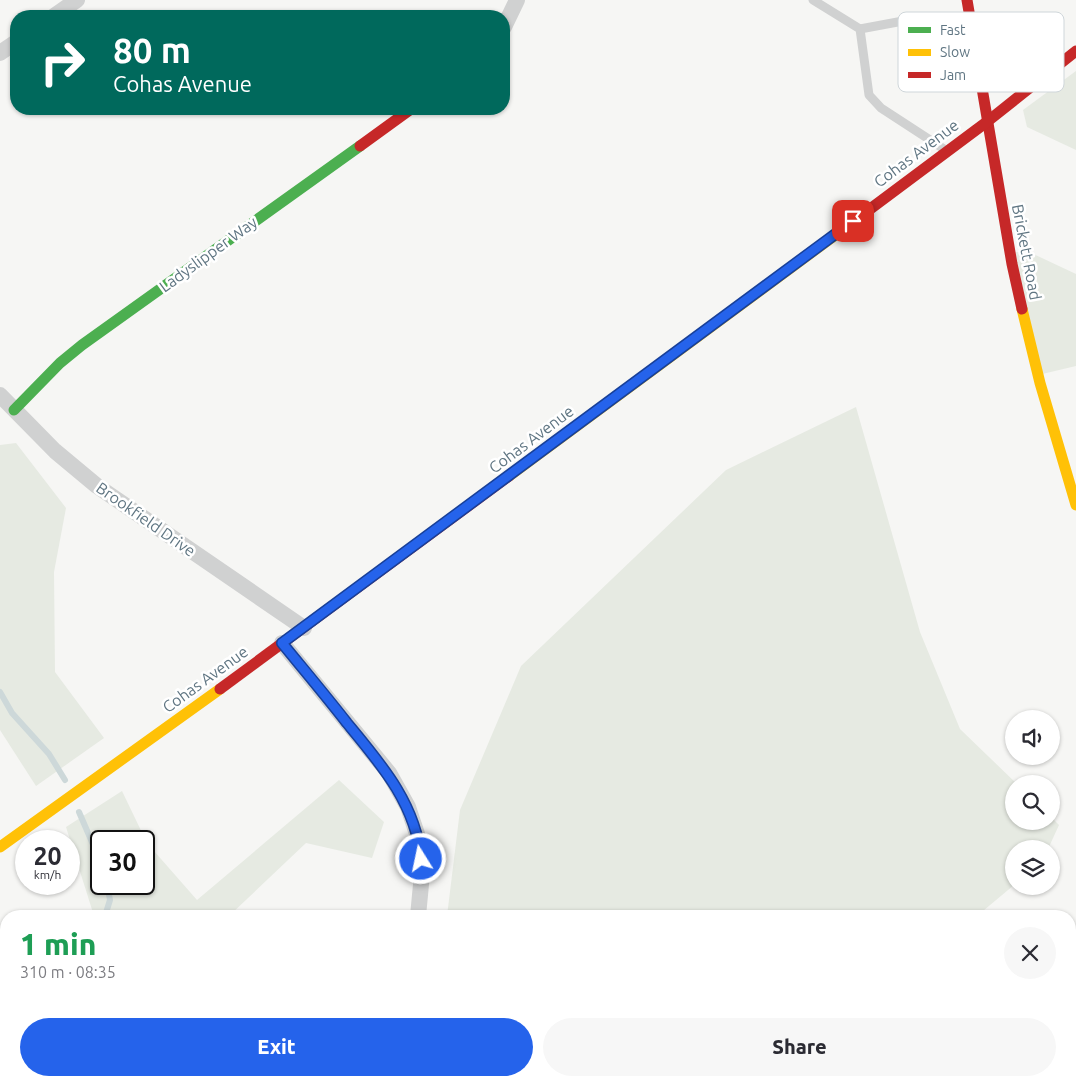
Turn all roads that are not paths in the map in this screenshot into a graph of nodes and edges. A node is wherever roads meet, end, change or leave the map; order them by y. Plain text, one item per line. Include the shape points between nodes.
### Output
1 (77, 0) edge
2 (516, 0) edge
3 (813, 0) edge
4 (63, 10) edge
5 (510, 14) edge
6 (898, 22) edge
7 (860, 29) junction
8 (1076, 51) edge
9 (1064, 61) edge
10 (983, 92) edge
11 (1024, 92) edge
12 (403, 115) edge
13 (988, 121) junction
14 (947, 151) junction
15 (0, 395) edge
16 (14, 410) junction
17 (1076, 505) edge
18 (304, 628) junction
19 (282, 643) junction
20 (0, 847) edge
21 (419, 910) edge

1 - 4 street
2 - 5 street
3 - 7 lane
6 - 7 lane
7 - 14 lane via 869,95 882,108
8 - 9 street, Cohas Avenue
10 - 13 street, Brickett Road
11 - 13 street, Cohas Avenue
12 - 16 street, Ladyslipper Way via 82,345
13 - 14 street, Cohas Avenue
13 - 17 street, Brickett Road via 1028,337
14 - 18 street, Cohas Avenue
15 - 16 street, Brookfield Drive
16 - 18 street, Brookfield Drive via 97,486
18 - 19 street, Cohas Avenue
19 - 20 street, Cohas Avenue
19 - 21 street via 389,773 408,807 420,843 422,874

